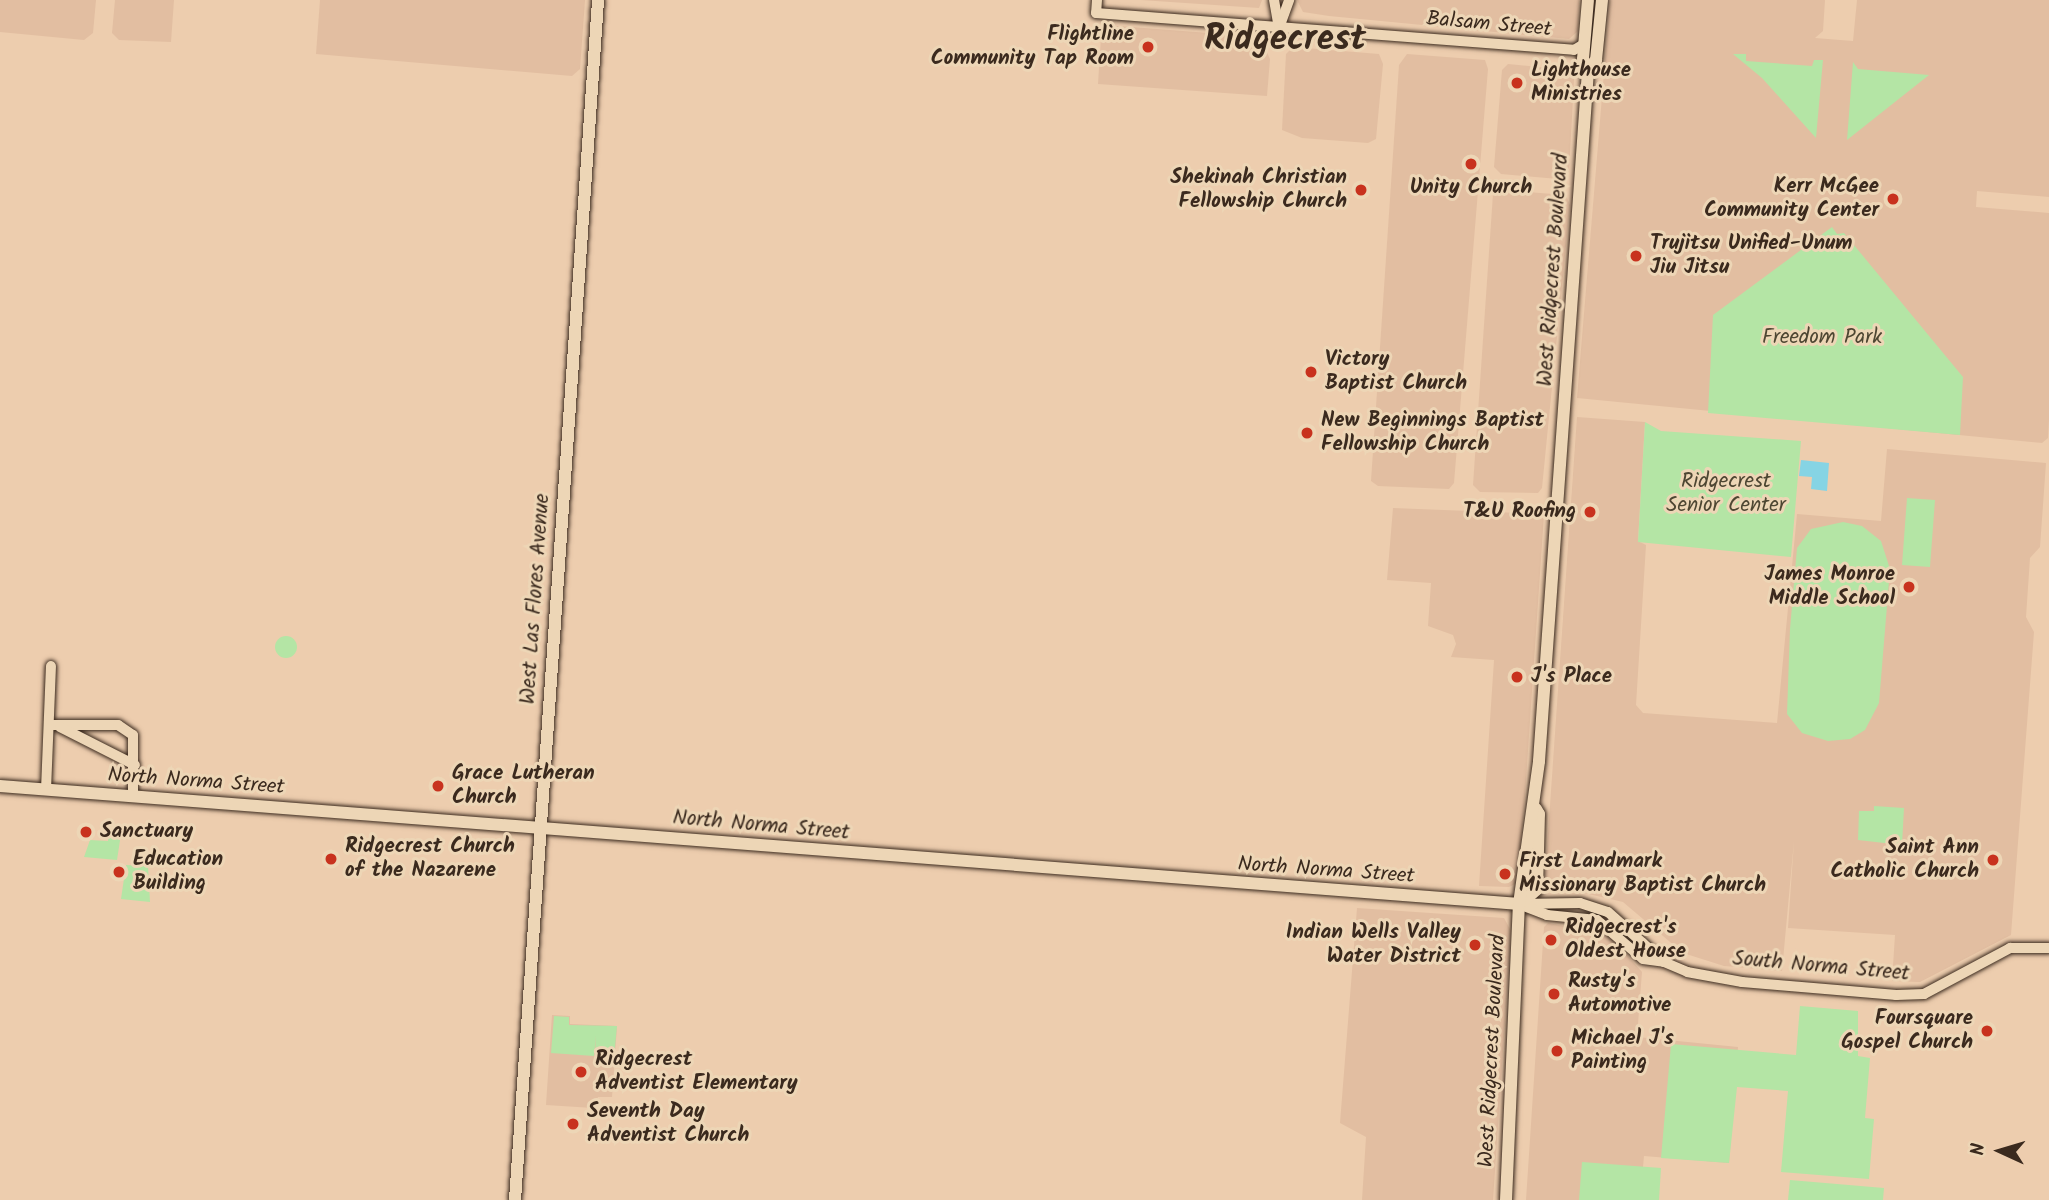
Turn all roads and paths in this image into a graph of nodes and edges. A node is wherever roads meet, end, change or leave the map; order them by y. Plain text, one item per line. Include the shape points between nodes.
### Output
1 (598, 0) edge
2 (1097, 0) edge
3 (1274, 0) edge
4 (1289, 0) edge
5 (1588, 0) edge
6 (1602, 0) edge
7 (1279, 28) junction
8 (1584, 44) junction
9 (1588, 70) junction
10 (51, 666) dead end
11 (53, 725) junction
12 (135, 765) junction
13 (0, 786) edge
14 (46, 790) junction
15 (133, 796) junction
16 (539, 826) junction
17 (1519, 904) junction
18 (2049, 948) edge
19 (515, 1200) edge
20 (1506, 1200) edge

1 - 16 main road, West Las Flores Avenue
2 - 7 street, Balsam Street via 1097,13
3 - 7 street
4 - 7 street
5 - 8 main road, West Ridgecrest Boulevard
6 - 9 main road, West Ridgecrest Boulevard via 1596,60
7 - 8 street, Balsam Street via 1574,50
8 - 9 main road, West Ridgecrest Boulevard
9 - 17 main road, West Ridgecrest Boulevard via 1534,807 1539,814 1537,889
10 - 11 street
11 - 12 street
11 - 12 street via 124,727 135,740
11 - 14 street
12 - 15 street
13 - 14 main road, North Norma Street
14 - 15 main road, North Norma Street
15 - 16 main road, North Norma Street
16 - 17 main road, North Norma Street
16 - 19 main road, West Las Flores Avenue
17 - 18 street, South Norma Street via 1580,903 1608,912 1664,962 1742,982 1896,995 1924,994 2018,945
17 - 20 main road, West Ridgecrest Boulevard

